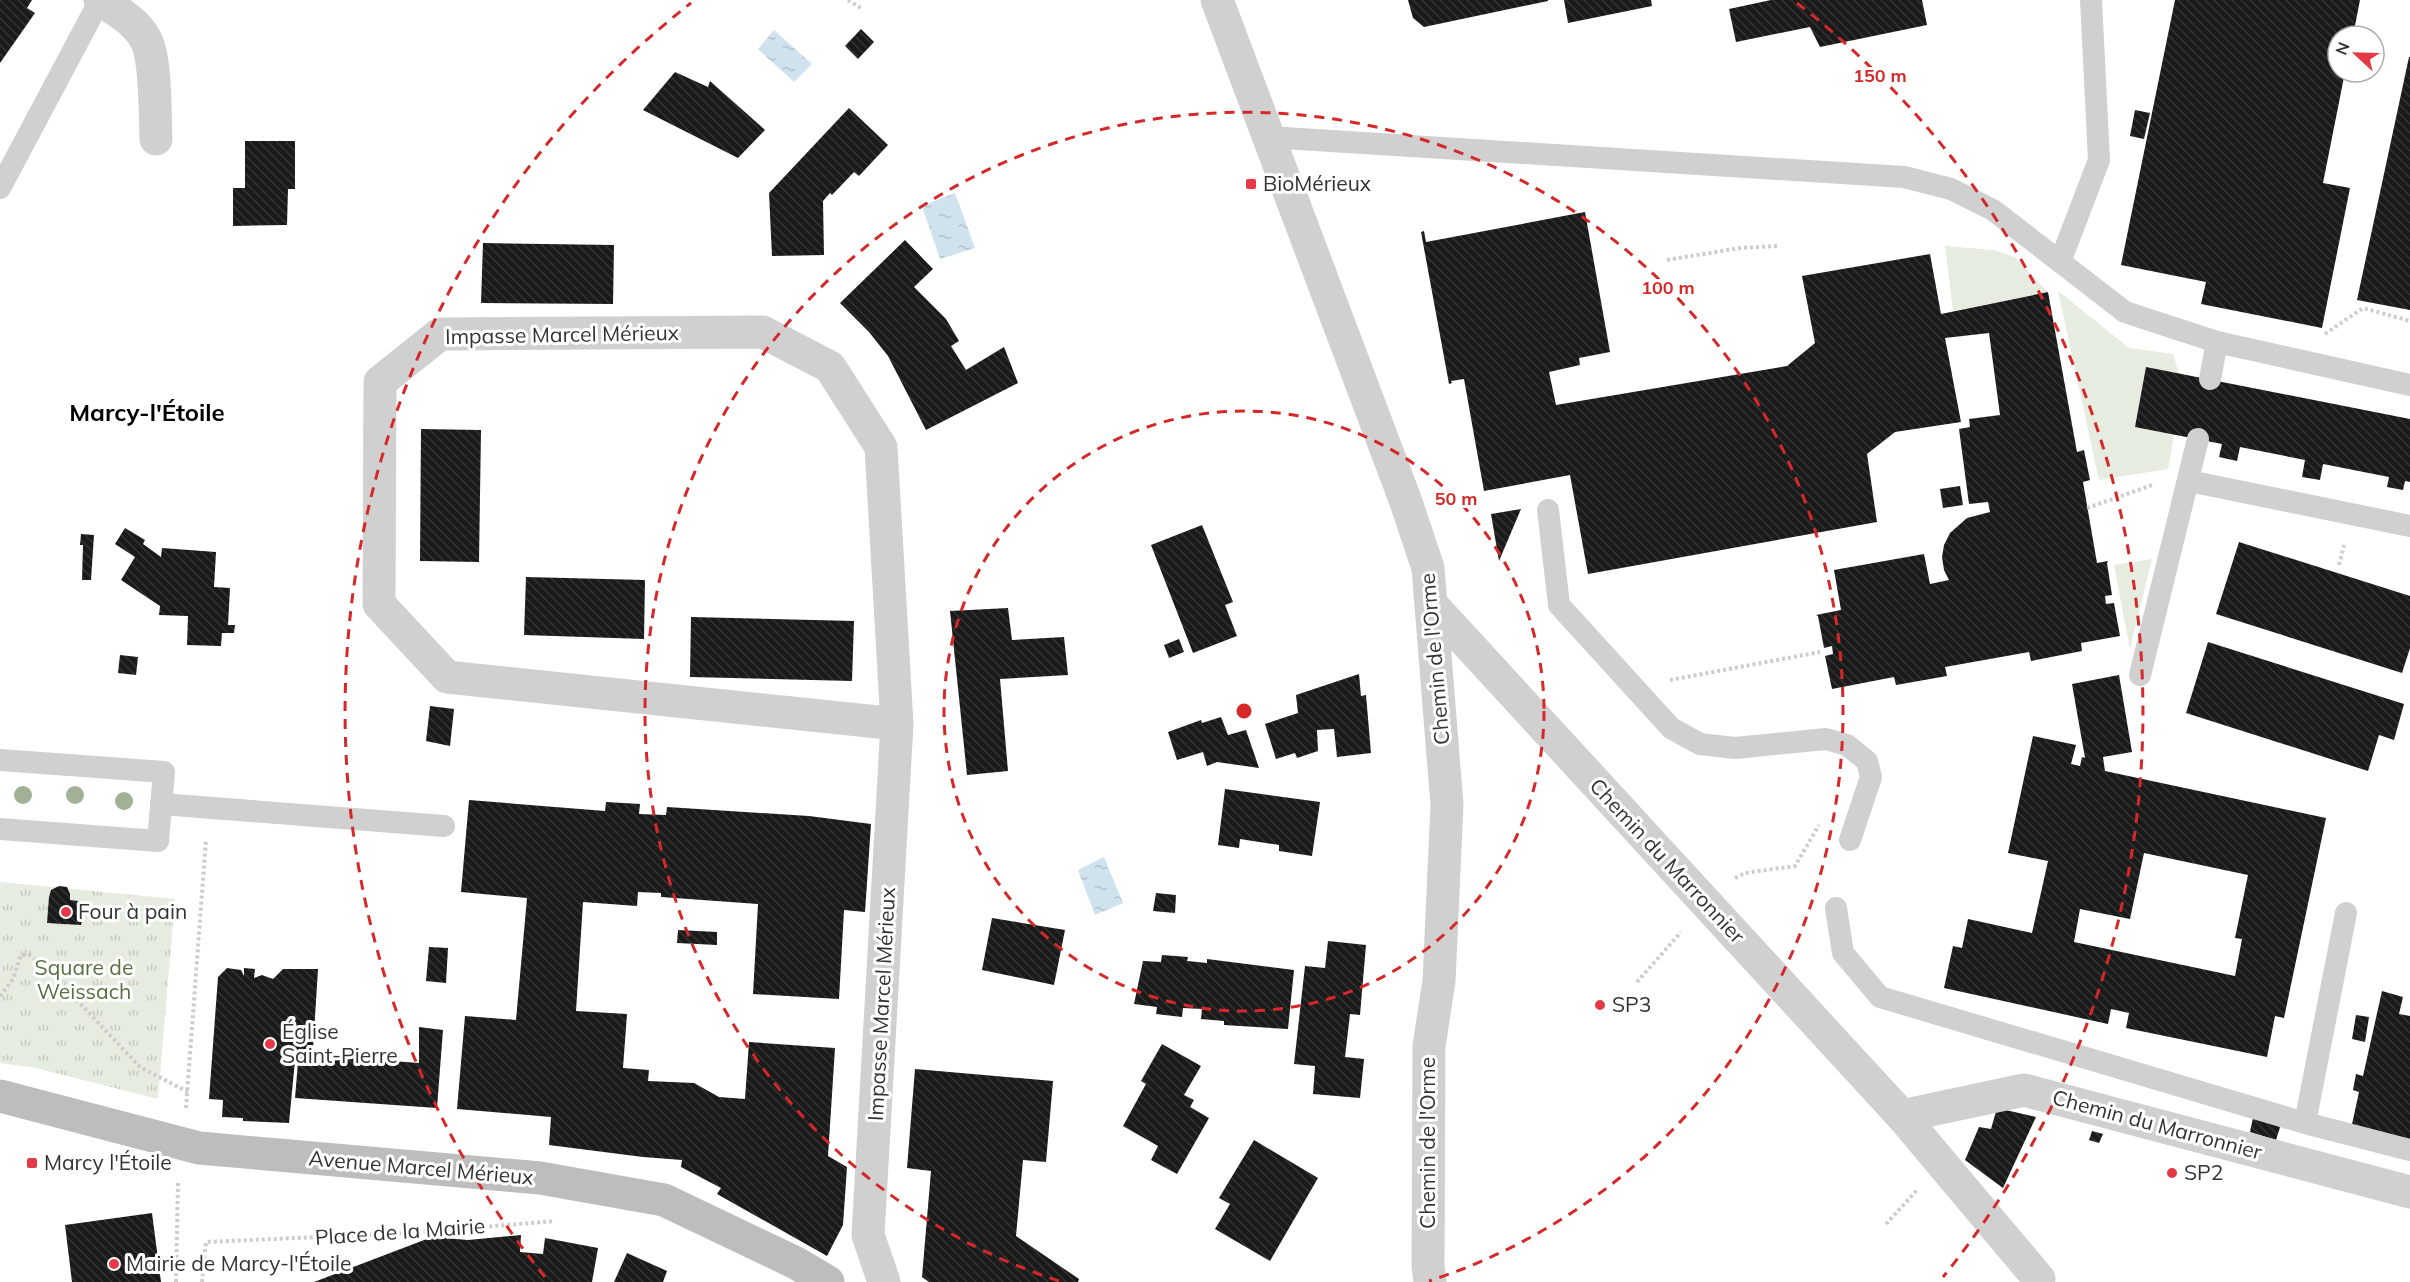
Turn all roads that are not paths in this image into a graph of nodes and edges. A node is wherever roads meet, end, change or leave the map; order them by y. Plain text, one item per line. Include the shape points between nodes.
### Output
1 (100, 0) edge
2 (1217, 0) edge
3 (2091, 0) edge
4 (1268, 137) junction
5 (156, 139) dead end
6 (0, 188) edge
7 (2060, 262) junction
8 (2217, 342) junction
9 (2210, 379) dead end
10 (2410, 385) edge
11 (2198, 439) dead end
12 (2189, 476) junction
13 (1548, 510) dead end
14 (2410, 526) edge
15 (1432, 605) junction
16 (2140, 675) dead end
17 (897, 724) junction
18 (0, 760) edge
19 (161, 804) junction
20 (444, 826) dead end
21 (0, 829) edge
22 (1850, 840) dead end
23 (1836, 908) dead end
24 (2346, 913) dead end
25 (0, 1096) edge
26 (1902, 1116) junction
27 (2305, 1123) junction
28 (2410, 1150) edge
29 (2410, 1192) edge
30 (828, 1282) edge
31 (884, 1282) edge
32 (1430, 1282) edge
33 (2038, 1282) edge

1 - 5 street via 130,20 147,41
1 - 6 lane
2 - 4 street, Chemin de l'Orme
3 - 7 lane via 2099,160
4 - 7 lane via 1904,177 1951,189 1993,210
4 - 15 street, Chemin de l'Orme via 1406,502 1428,568
7 - 8 lane via 2125,312
8 - 9 lane
8 - 10 lane
11 - 12 lane
12 - 14 lane
12 - 16 lane
13 - 22 lane via 1559,605 1671,728 1700,744 1735,748 1826,739 1847,745 1867,761 1871,777
15 - 26 street, Chemin du Marronnier
15 - 32 street, Chemin de l'Orme via 1447,805 1439,981 1429,1046
17 - 17 street, Impasse Marcel Mérieux via 881,447 830,367 763,332 440,334 380,382 379,603 447,676
17 - 31 street, Impasse Marcel Mérieux via 868,1235
18 - 19 lane via 164,772
19 - 20 lane
19 - 21 lane via 159,841
23 - 27 lane via 1843,953 1880,997
24 - 27 lane
25 - 30 main road, Avenue Marcel Mérieux via 181,1157 211,1149 540,1178 664,1200
26 - 29 street, Chemin du Marronnier via 2024,1090
26 - 33 street, Chemin du Marronnier
27 - 28 lane

